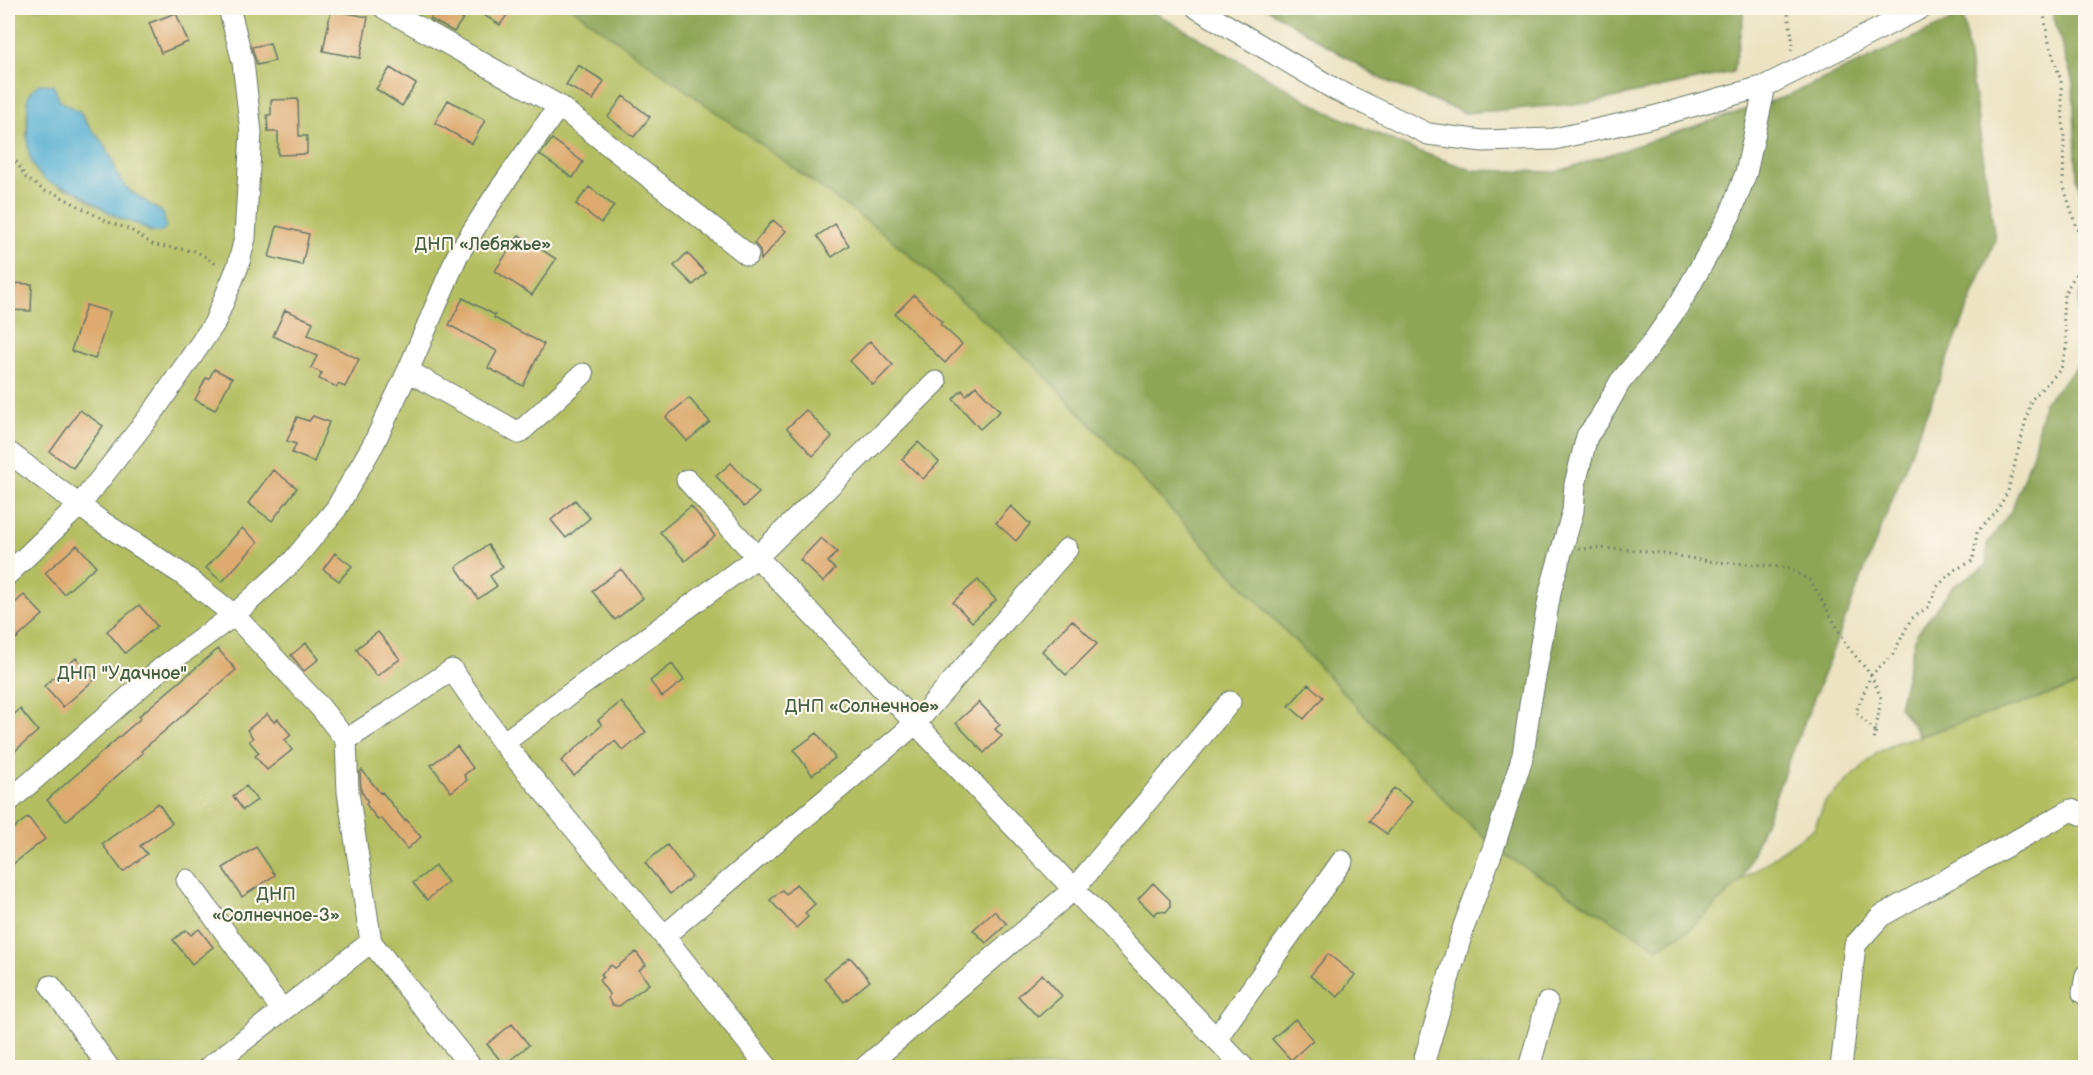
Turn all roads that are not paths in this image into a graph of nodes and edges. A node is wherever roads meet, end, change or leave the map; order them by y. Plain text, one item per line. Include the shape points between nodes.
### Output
1 (229, 8) edge
2 (384, 8) edge
3 (1197, 8) edge
4 (1921, 8) edge
5 (1765, 86) junction
6 (559, 106) junction
7 (748, 255) dead end
8 (408, 371) junction
9 (583, 374) dead end
10 (936, 382) dead end
11 (8, 452) edge
12 (687, 480) dead end
13 (79, 506) junction
14 (1067, 549) dead end
15 (757, 557) junction
16 (8, 574) edge
17 (234, 615) junction
18 (1230, 702) dead end
19 (915, 724) junction
20 (346, 740) junction
21 (502, 744) junction
22 (8, 802) edge
23 (2085, 816) edge
24 (1342, 861) dead end
25 (187, 880) dead end
26 (1074, 888) junction
27 (664, 936) junction
28 (371, 942) junction
29 (51, 986) dead end
30 (1547, 1003) dead end
31 (282, 1010) junction
32 (1216, 1039) junction
33 (109, 1068) edge
34 (207, 1068) edge
35 (472, 1068) edge
36 (768, 1068) edge
37 (864, 1068) edge
38 (1244, 1068) edge
39 (1422, 1068) edge
40 (1529, 1068) edge
41 (1841, 1068) edge

1 - 13 street via 243,62 251,132 245,238 238,266 214,324 156,408
2 - 6 street
3 - 5 street via 1336,90 1428,134 1483,141 1554,139
4 - 5 street
5 - 39 street via 1746,173 1730,215 1680,303 1620,381 1587,436 1573,511 1551,588 1523,755 1464,926
6 - 7 street
6 - 8 street via 457,256
8 - 9 street via 519,433
8 - 17 street via 374,443 336,509 292,562
10 - 15 street
11 - 13 street
12 - 15 street
13 - 16 street
13 - 17 street via 182,574
14 - 19 street
15 - 19 street
15 - 21 street
17 - 20 street
17 - 22 street via 163,667
18 - 26 street
19 - 26 street
19 - 27 street
20 - 21 street via 452,670
20 - 28 street via 348,792
21 - 27 street
23 - 41 street via 2071,810 1881,916 1855,945
24 - 32 street
25 - 31 street
26 - 32 street
26 - 37 street
27 - 36 street
28 - 31 street
28 - 35 street
29 - 33 street
30 - 40 street
31 - 34 street
32 - 38 street

